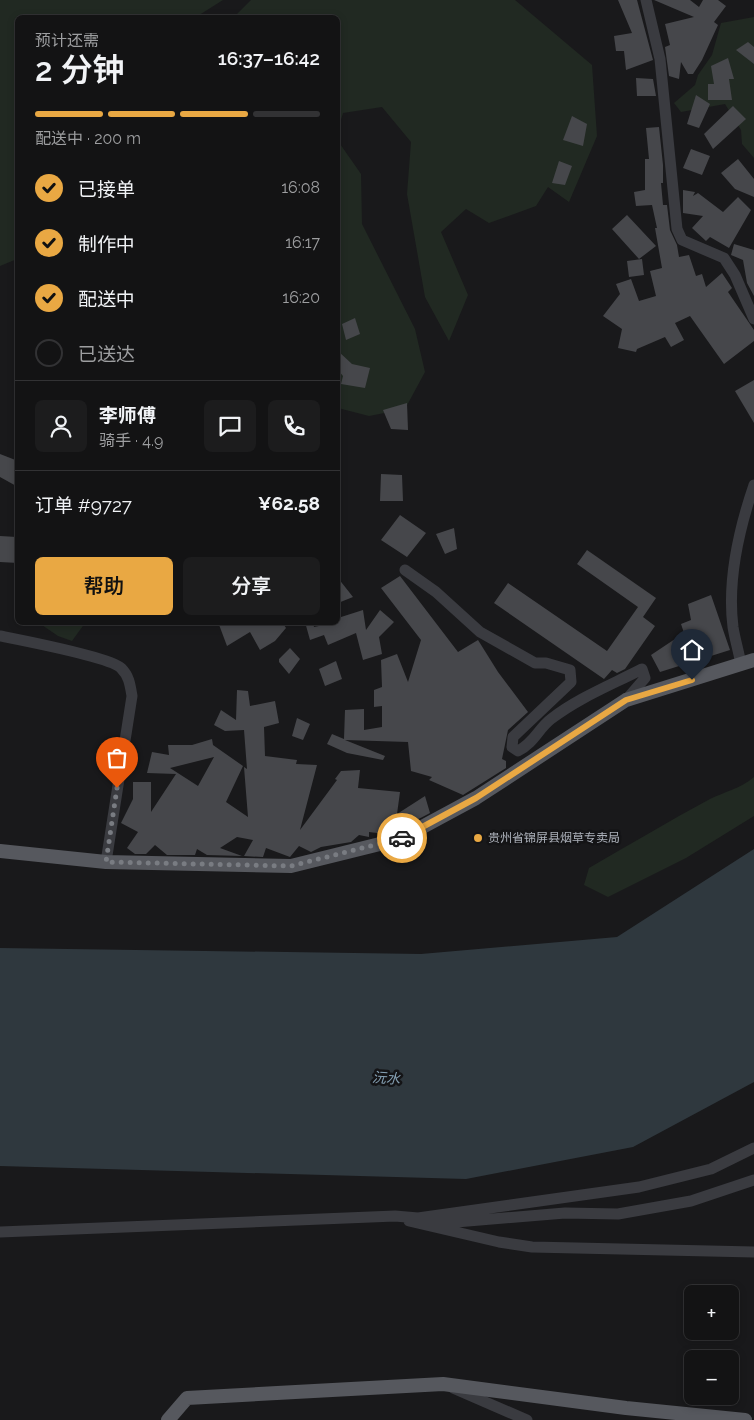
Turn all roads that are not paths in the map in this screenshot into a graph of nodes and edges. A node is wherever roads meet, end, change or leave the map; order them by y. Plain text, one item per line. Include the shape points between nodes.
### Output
1 (646, 0) edge
2 (754, 319) edge
3 (754, 485) edge
4 (405, 570) dead end
5 (0, 636) edge
6 (748, 662) edge
7 (626, 700) junction
8 (0, 851) edge
9 (106, 862) junction
10 (754, 1148) edge
11 (754, 1180) edge
12 (395, 1216) junction
13 (420, 1225) junction
14 (0, 1232) edge
15 (754, 1252) edge
16 (443, 1384) junction
17 (168, 1420) edge
18 (527, 1420) edge
19 (745, 1420) edge

1 - 2 street via 660,59 677,229 682,240 724,258
3 - 6 street via 742,522 732,587 733,626
4 - 7 street via 436,592 480,632 535,664 546,663 570,670 571,682 512,737 512,747 518,751 530,744 548,721 574,703 642,669 645,678
5 - 9 street via 42,643 119,666 129,677 132,696
6 - 7 main road
7 - 9 main road via 476,798 400,839 291,866
8 - 9 main road
10 - 12 street via 711,1169 639,1187 426,1217
11 - 13 street via 691,1201 618,1214 565,1214
12 - 13 street
12 - 14 street
13 - 15 street via 532,1247
16 - 17 main road via 187,1398
16 - 18 street
16 - 19 main road

